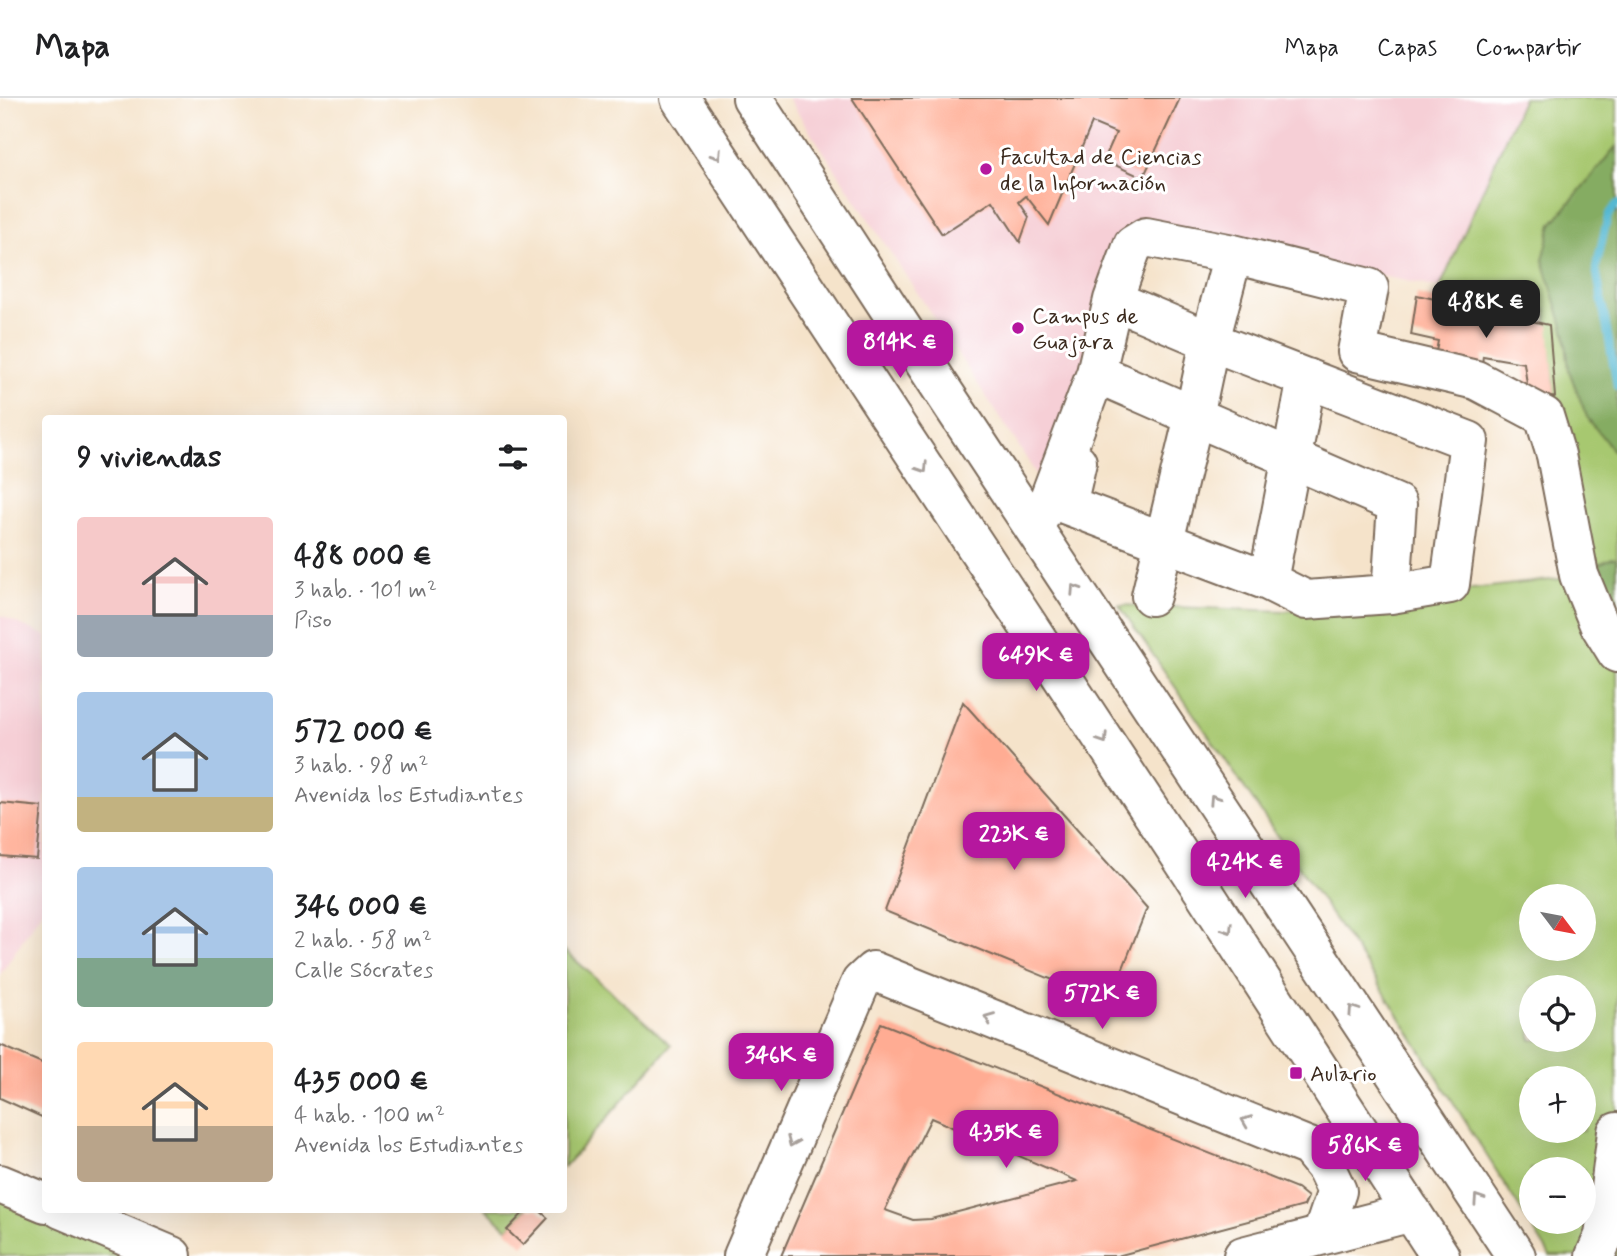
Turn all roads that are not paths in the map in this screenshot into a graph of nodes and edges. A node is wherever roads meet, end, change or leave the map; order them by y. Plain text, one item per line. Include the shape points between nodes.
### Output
1 (680, 98) edge
2 (752, 98) edge
3 (1233, 254) junction
4 (1113, 300) junction
5 (1210, 341) junction
6 (1096, 373) junction
7 (1307, 378) junction
8 (941, 388) junction
9 (1194, 416) junction
10 (892, 421) junction
11 (1077, 422) junction
12 (1292, 458) junction
13 (1397, 504) junction
14 (1034, 527) junction
15 (1458, 531) junction
16 (1165, 543) junction
17 (1268, 582) junction
18 (1391, 594) junction
19 (1151, 596) dead end
20 (1617, 653) edge
21 (1253, 859) junction
22 (1204, 892) junction
23 (1354, 1122) junction
24 (1617, 1132) edge
25 (1309, 1147) junction
26 (0, 1184) edge
27 (42, 1201) edge
28 (1412, 1212) junction
29 (70, 1213) edge
30 (1322, 1235) junction
31 (172, 1256) edge
32 (743, 1256) edge
33 (1242, 1256) edge
34 (1440, 1256) edge
35 (1516, 1256) edge
36 (1595, 1256) edge

1 -> 10 street
2 - 8 street
3 - 4 street via 1146,237 1133,245
3 - 5 street
3 - 20 street via 1369,288 1357,352 1476,380 1544,416 1579,575
4 - 5 street
4 - 6 street
5 - 7 street
5 - 9 street
6 - 9 street
6 - 11 street
7 - 12 street
7 - 15 street via 1469,441
8 - 10 street
8 - 14 street
9 - 12 street
9 - 16 street
10 -> 22 street
11 - 14 street
11 - 16 street via 1085,428 1068,505
12 - 13 street
12 - 17 street
13 - 15 street
13 - 18 street
21 -> 14 street
15 - 18 street via 1450,584
16 - 17 street
16 - 19 street
17 - 18 street via 1307,600
21 - 22 street
35 -> 21 street
22 -> 23 street
23 - 25 street via 1337,1136
23 - 28 street
24 - 36 street via 1604,1236
25 - 30 street via 1326,1168 1336,1191
25 -> 32 street via 873,971 861,982
26 - 27 street
28 - 30 street
28 - 34 street
29 - 31 street
30 - 33 street

